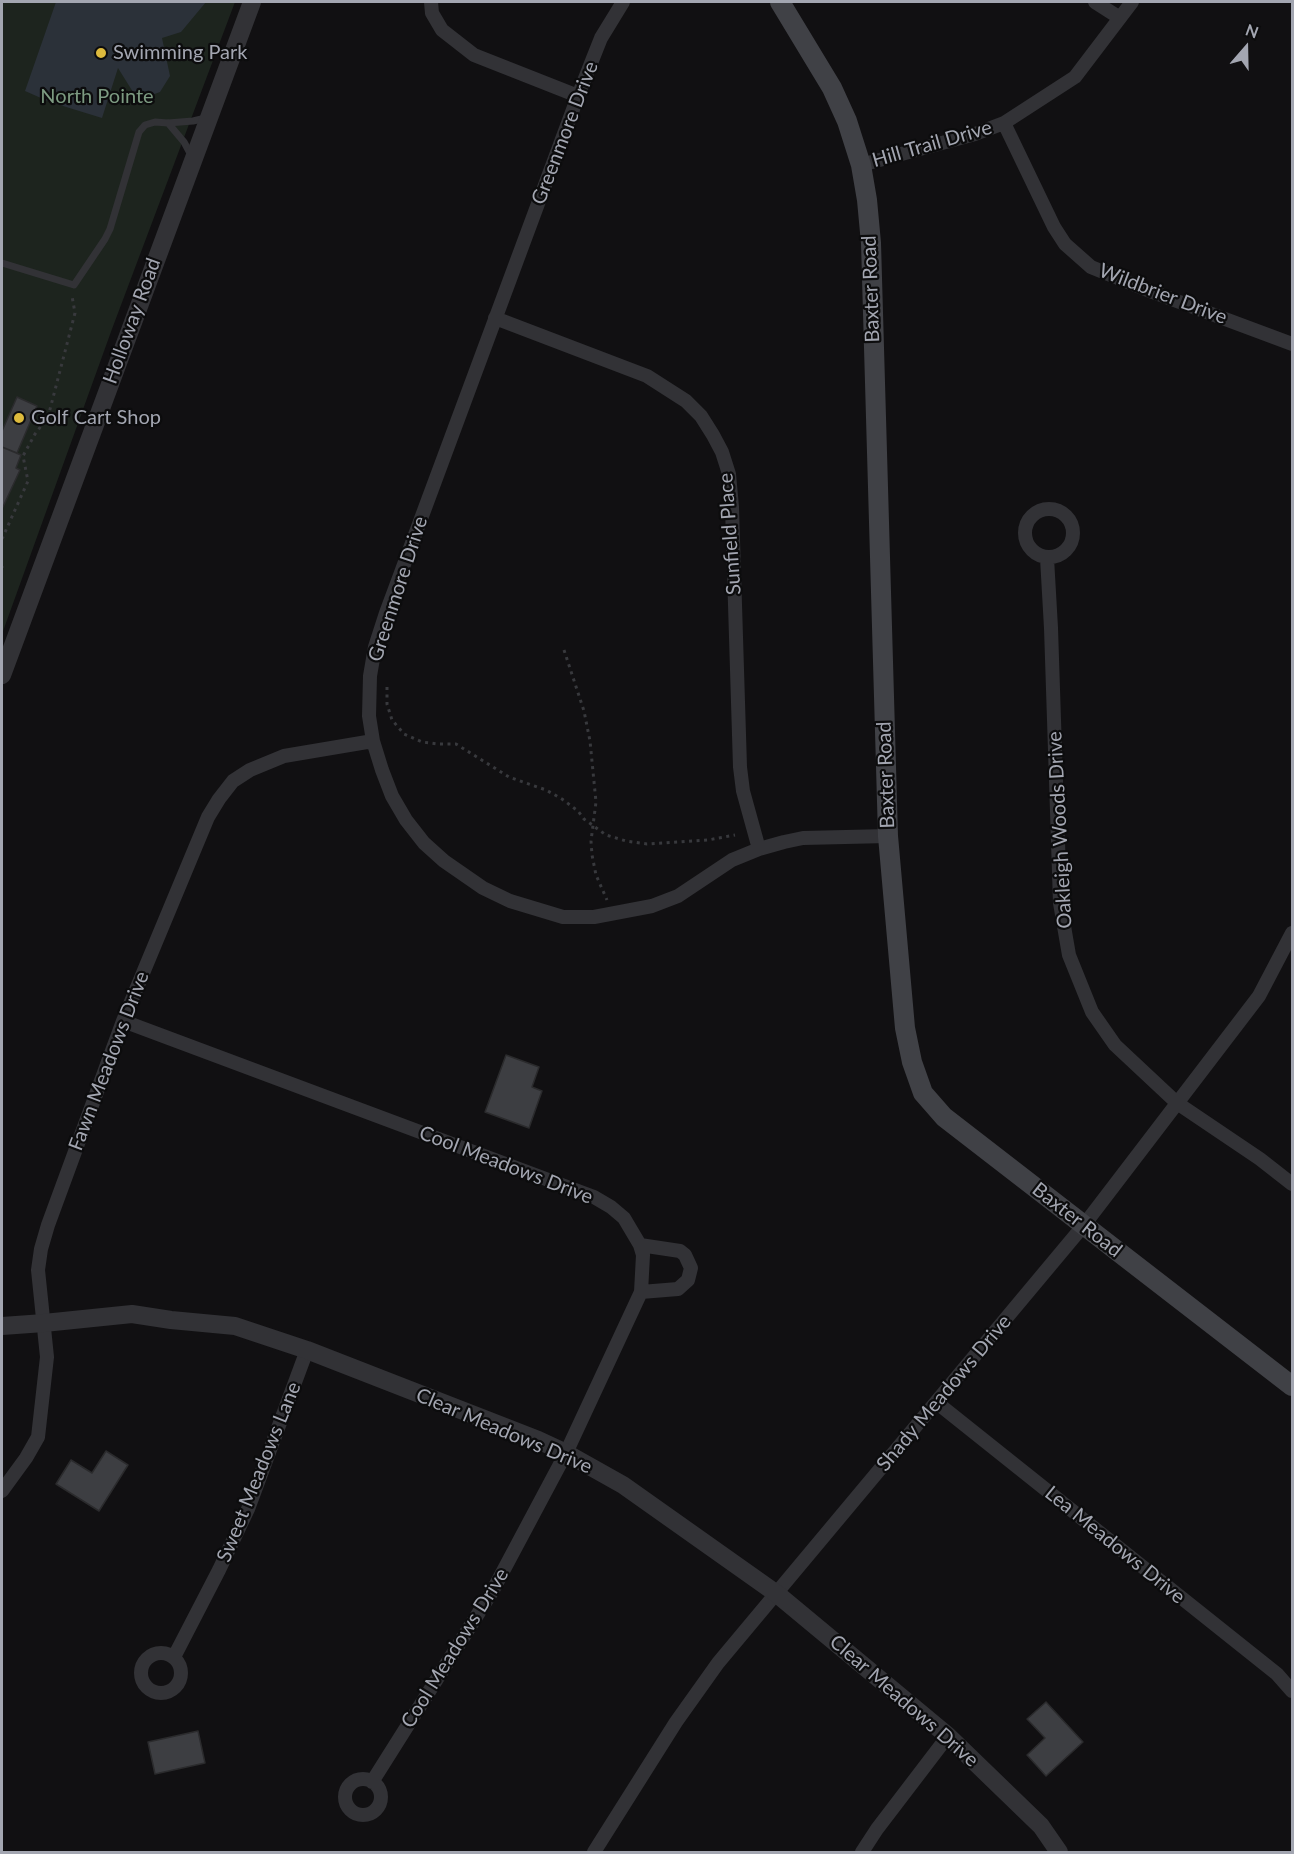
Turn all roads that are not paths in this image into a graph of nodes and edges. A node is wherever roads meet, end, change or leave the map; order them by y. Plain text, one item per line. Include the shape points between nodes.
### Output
1 (252, 2) edge
2 (432, 2) edge
3 (623, 2) edge
4 (780, 2) edge
5 (1095, 2) edge
6 (1132, 2) edge
7 (1120, 18) junction
8 (578, 96) junction
9 (208, 117) junction
10 (168, 123) junction
11 (1004, 123) junction
12 (193, 158) junction
13 (861, 165) junction
14 (2, 263) edge
15 (495, 318) junction
16 (1293, 344) edge
17 (1047, 558) dead end
18 (2, 675) edge
19 (373, 741) junction
20 (888, 836) junction
21 (759, 849) junction
22 (1293, 933) edge
23 (123, 1021) junction
24 (1177, 1103) junction
25 (1293, 1184) edge
26 (1084, 1226) junction
27 (640, 1245) junction
28 (641, 1292) junction
29 (44, 1323) junction
30 (2, 1326) edge
31 (308, 1350) junction
32 (1293, 1386) edge
33 (936, 1402) junction
34 (566, 1453) junction
35 (2, 1491) edge
36 (777, 1594) junction
37 (174, 1657) dead end
38 (1293, 1691) edge
39 (948, 1736) junction
40 (372, 1782) dead end
41 (594, 1852) edge
42 (862, 1852) edge
43 (1059, 1852) edge

1 - 9 street, Holloway Road
2 - 8 street via 432,12 442,30 474,55
3 - 8 street, Greenmore Drive via 601,38
4 - 13 main road, Baxter Road via 832,88
5 - 7 street
6 - 7 street, Hill Trail Drive
7 - 11 street, Hill Trail Drive via 1075,77
8 - 15 street, Greenmore Drive
9 - 10 lane
9 - 12 street, Holloway Road
10 - 12 lane
10 - 14 lane via 154,122 139,132 110,229 74,285
11 - 13 street, Hill Trail Drive
11 - 16 street, Wildbrier Drive via 1054,227 1065,244 1091,267
12 - 18 street, Holloway Road
13 - 20 main road, Baxter Road via 871,243
15 - 19 street, Greenmore Drive via 375,647 369,716
15 - 21 street, Sunfield Place via 647,376 686,401 701,416 722,452 732,507 740,767
17 - 24 street, Oakleigh Woods Drive via 1060,903 1069,955 1092,1012 1115,1045
19 - 21 street, Greenmore Drive via 392,796 424,843 483,888 553,914 594,917 652,906 678,896 732,860
19 - 23 street, Fawn Meadows Drive via 284,756 233,782 208,817
20 - 21 street, Greenmore Drive via 803,838
20 - 26 main road, Baxter Road via 905,1028 923,1093 944,1118
22 - 24 street, Shady Meadows Drive via 1259,996
23 - 27 street, Cool Meadows Drive via 594,1197 624,1218
23 - 29 street, Fawn Meadows Drive via 41,1249 38,1270
24 - 25 street, Oakleigh Woods Drive
24 - 26 street, Shady Meadows Drive
26 - 32 main road, Baxter Road
26 - 33 street, Shady Meadows Drive
27 - 28 street, Cool Meadows Drive
27 - 28 street via 680,1251 691,1268 688,1280 678,1289
28 - 34 street, Cool Meadows Drive
29 - 30 street, Clear Meadows Drive
29 - 31 street, Clear Meadows Drive via 132,1314 235,1326
29 - 35 street, Fawn Meadows Drive via 47,1357 38,1437
31 - 34 street, Clear Meadows Drive
31 - 37 street, Sweet Meadows Lane via 248,1509
33 - 36 street, Shady Meadows Drive
33 - 38 street, Lea Meadows Drive via 1277,1674
34 - 36 street, Clear Meadows Drive via 623,1485
34 - 40 street, Cool Meadows Drive via 493,1590
36 - 39 street, Clear Meadows Drive
36 - 41 street, Shady Meadows Drive via 695,1694
39 - 42 street
39 - 43 street, Clear Meadows Drive via 1041,1826

